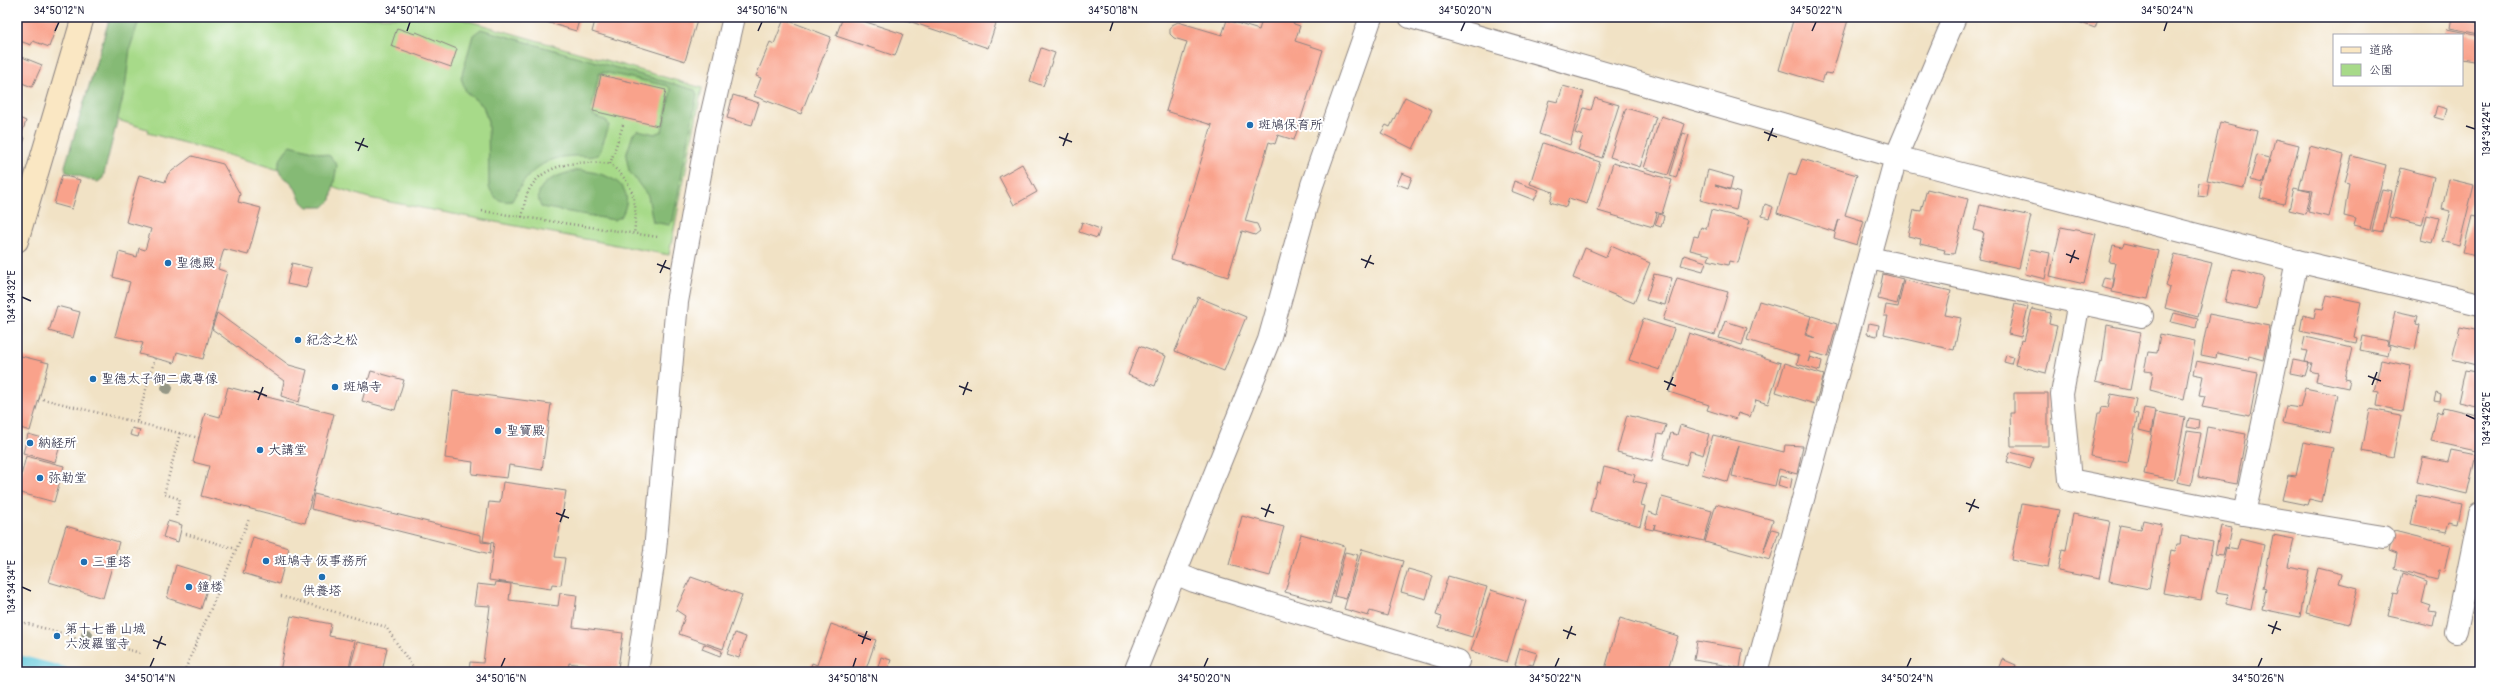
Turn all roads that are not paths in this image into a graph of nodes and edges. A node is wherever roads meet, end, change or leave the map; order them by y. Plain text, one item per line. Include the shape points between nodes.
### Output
1 (82, 17) edge
2 (734, 17) edge
3 (1371, 17) edge
4 (1410, 17) edge
5 (1955, 17) edge
6 (1896, 156) junction
7 (17, 241) edge
8 (1869, 258) junction
9 (2297, 261) junction
10 (2078, 302) junction
11 (2480, 304) edge
12 (2142, 316) dead end
13 (2244, 514) junction
14 (2480, 514) edge
15 (2383, 537) dead end
16 (1175, 573) junction
17 (2456, 632) dead end
18 (1458, 660) dead end
19 (637, 672) edge
20 (1135, 672) edge
21 (1756, 672) edge

1 - 7 street
2 - 19 street via 708,130 677,302 655,551
3 - 16 street via 1312,185 1269,340
4 - 6 street
5 - 6 street
6 - 8 street
6 - 9 street
8 - 10 street
8 - 21 street
9 - 11 street
9 - 13 street
10 - 12 street
10 - 13 street via 2062,394 2070,480
13 - 15 street
14 - 17 street
16 - 18 street via 1194,582
16 - 20 street

